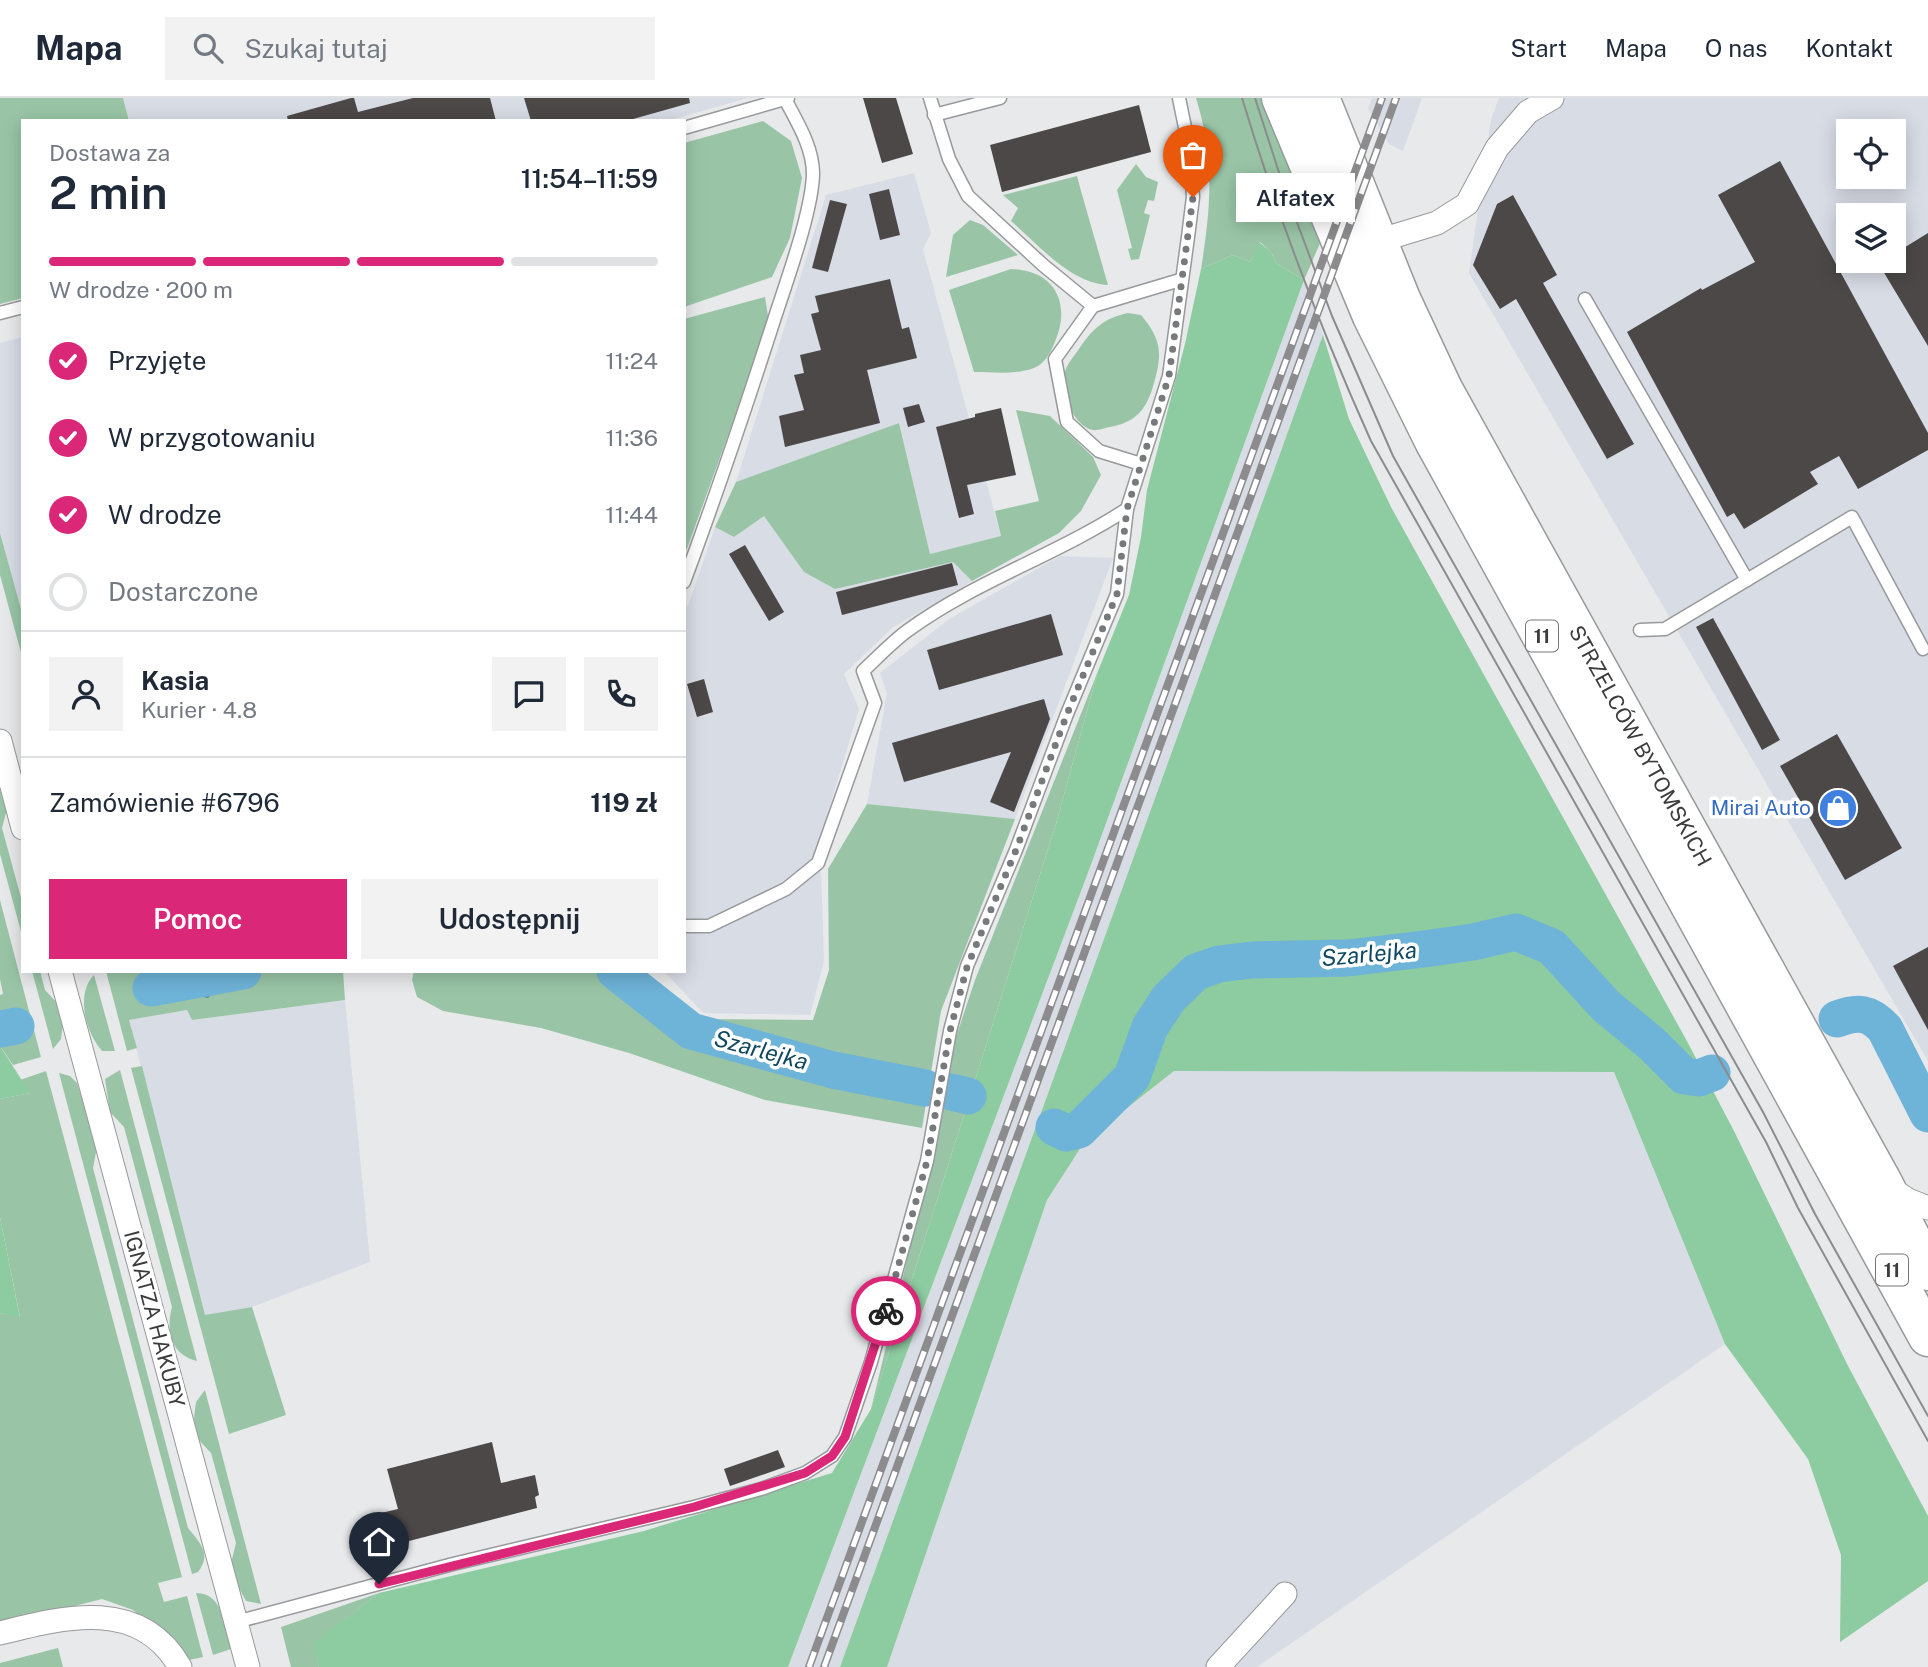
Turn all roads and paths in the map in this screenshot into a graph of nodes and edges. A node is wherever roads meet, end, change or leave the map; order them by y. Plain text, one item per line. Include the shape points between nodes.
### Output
1 (930, 98) edge
2 (1000, 98) edge
3 (1179, 98) edge
4 (1282, 98) edge
5 (1320, 98) edge
6 (1552, 98) edge
7 (787, 99) edge
8 (934, 115) junction
9 (686, 127) edge
10 (1378, 241) junction
11 (1180, 279) junction
12 (1585, 299) dead end
13 (1093, 306) junction
14 (21, 308) edge
15 (0, 313) edge
16 (1141, 464) junction
17 (1127, 509) junction
18 (686, 577) edge
19 (1747, 580) junction
20 (1640, 630) dead end
21 (1923, 649) dead end
22 (0, 741) edge
23 (21, 820) edge
24 (686, 926) edge
25 (61, 973) edge
26 (1883, 1183) junction
27 (1928, 1208) edge
28 (1863, 1219) junction
29 (1926, 1255) edge
30 (1924, 1329) edge
31 (1285, 1594) dead end
32 (236, 1622) junction
33 (0, 1633) edge
34 (180, 1667) edge
35 (248, 1667) edge
36 (1218, 1667) edge

1 - 8 lane
2 - 8 lane
3 - 11 lane via 1193,197
4 - 28 highway, 11 via 1373,316 1434,440
5 - 10 highway, STRZELCÓW BYTOMSKICH / 11
6 - 10 street via 1528,112 1497,148 1467,204 1437,223
7 - 9 lane
7 - 18 lane via 806,140 813,173 809,199 731,453
8 - 13 lane via 968,195
10 - 26 highway, STRZELCÓW BYTOMSKICH / 11 via 1443,389
11 - 13 lane
11 - 16 lane via 1169,376
12 - 19 lane
13 - 16 lane via 1055,359 1067,422 1100,451
14 - 15 lane
16 - 17 lane
17 - 24 lane via 1090,534 1034,558 907,632 863,671 875,703 818,863 786,889 709,926
17 - 32 lane via 1117,594 967,967 950,1031 927,1161 897,1273 854,1417 832,1456 805,1473 707,1504 453,1564
19 - 20 lane via 1665,629
19 - 21 lane via 1852,517
22 - 23 street
25 - 32 street, IGNATZA HAKUBY
26 - 27 street
26 - 29 highway, STRZELCÓW BYTOMSKICH / 11
28 - 29 street via 1897,1246
28 - 30 highway, 11
29 - 30 street via 1911,1271
31 - 36 street
32 - 35 street, IGNATZA HAKUBY
33 - 34 street via 64,1618 123,1621 152,1635

